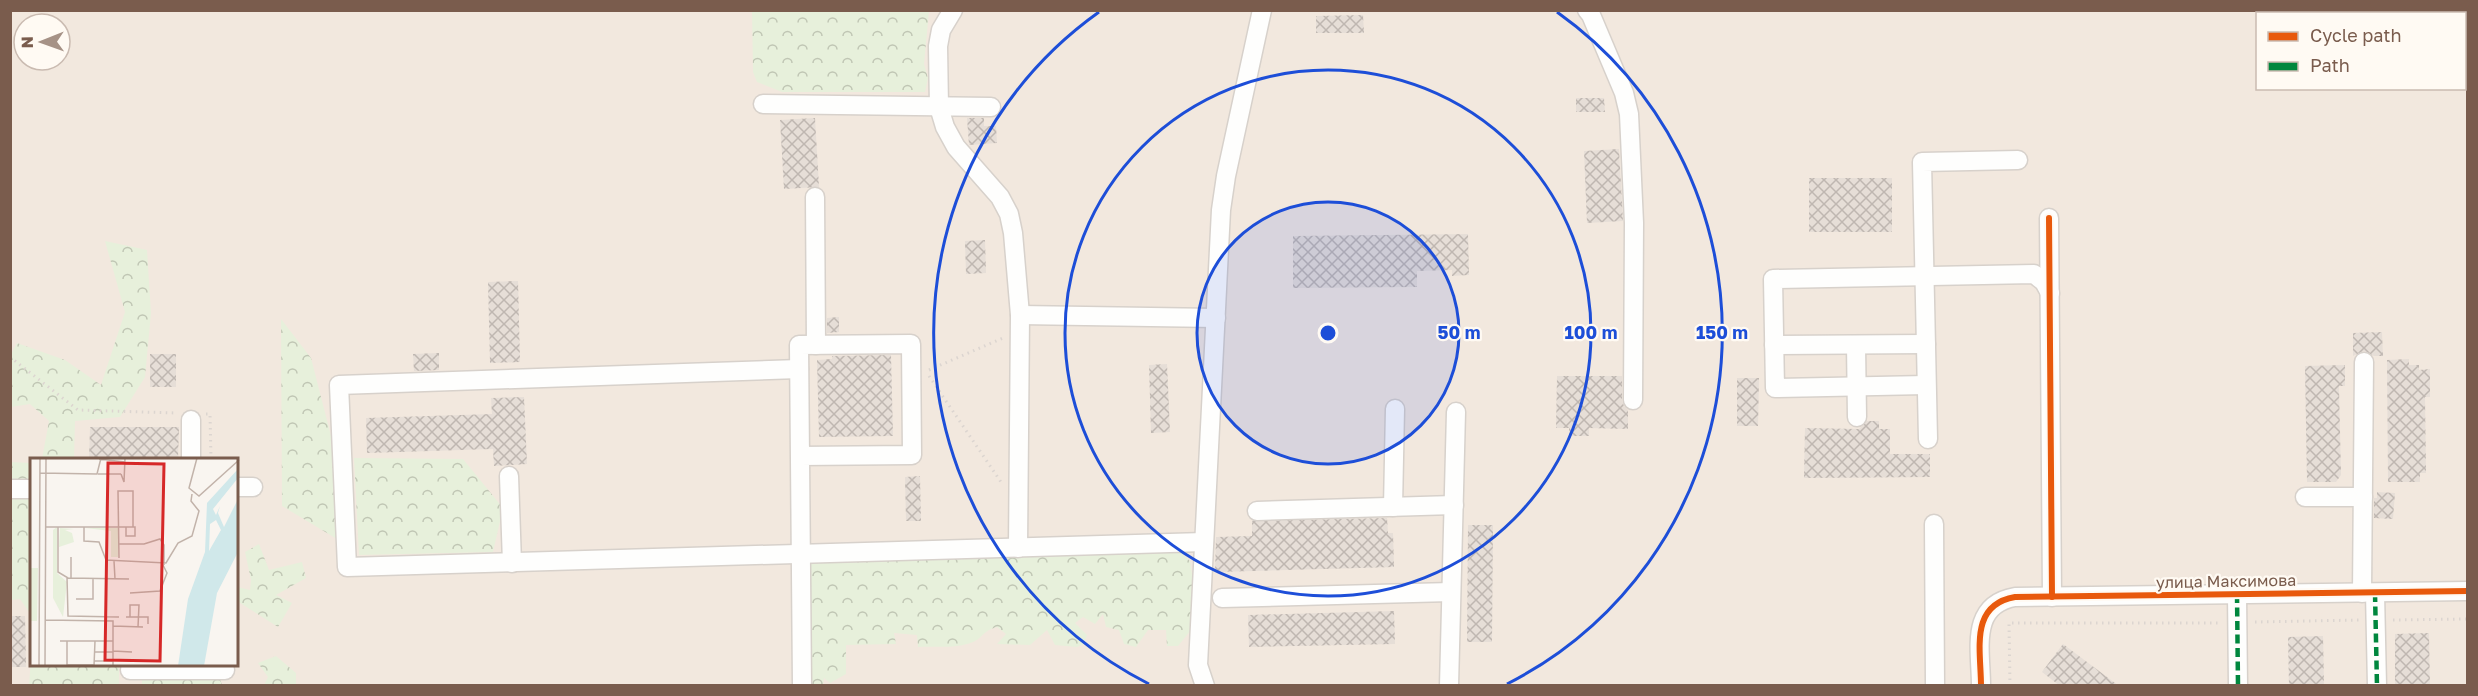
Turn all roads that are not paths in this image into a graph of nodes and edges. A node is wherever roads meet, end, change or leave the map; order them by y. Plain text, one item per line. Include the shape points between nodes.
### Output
1 (953, 10) edge
2 (1262, 10) edge
3 (1587, 10) edge
4 (763, 104) dead end
5 (939, 107) junction
6 (991, 107) dead end
7 (2018, 160) dead end
8 (814, 197) dead end
9 (2049, 218) dead end
10 (1924, 276) junction
11 (2050, 292) junction
12 (1216, 318) junction
13 (1019, 323) junction
14 (1926, 344) junction
15 (816, 345) junction
16 (1774, 345) junction
17 (1856, 345) junction
18 (2364, 362) dead end
19 (799, 369) junction
20 (1926, 386) junction
21 (1857, 387) junction
22 (1633, 400) dead end
23 (1395, 409) dead end
24 (1456, 412) dead end
25 (189, 416) road end
26 (1857, 417) dead end
27 (1928, 439) dead end
28 (800, 456) junction
29 (191, 458) edge
30 (509, 476) dead end
31 (10, 489) edge
32 (30, 489) edge
33 (2305, 497) dead end
34 (2363, 497) junction
35 (1454, 505) junction
36 (1393, 507) junction
37 (1257, 511) dead end
38 (1934, 524) dead end
39 (1204, 542) junction
40 (1018, 548) junction
41 (801, 554) junction
42 (512, 562) junction
43 (2468, 591) edge
44 (1451, 592) junction
45 (2369, 593) junction
46 (2237, 594) junction
47 (2052, 597) junction
48 (1222, 598) dead end
49 (225, 670) dead end
50 (130, 673) edge
51 (802, 686) edge
52 (1205, 686) edge
53 (1449, 686) edge
54 (1935, 686) edge
55 (1981, 686) edge
56 (2238, 686) edge
57 (2377, 686) edge

1 - 5 street via 941,30 938,46
2 - 12 street via 1226,176
3 - 22 street via 1624,93 1629,114 1634,223
4 - 5 street
5 - 6 street
5 - 13 street via 956,147 1000,197 1009,214
7 - 10 street via 1922,162
8 - 15 street
9 - 11 street
10 - 11 street via 2034,274
10 - 14 street
10 - 16 street via 1773,279
11 - 47 street
12 - 13 street
12 - 39 street
13 - 40 street
14 - 17 street
14 - 20 street
15 - 19 street via 799,345
15 - 28 street via 911,344 912,455
16 - 17 street
16 - 21 street via 1776,388
17 - 21 street
18 - 34 street
19 - 28 street
19 - 42 street via 339,385 347,567
20 - 21 street
20 - 27 street
21 - 26 street
23 - 36 street
24 - 35 street
25 - 29 street
28 - 41 street
30 - 42 street
31 - 32 street
33 - 34 street
34 - 45 street
35 - 36 street
35 - 44 street
36 - 37 street
38 - 54 street
39 - 40 street
39 - 52 street via 1198,665
40 - 41 street
41 - 42 street
41 - 51 street
43 - 45 street, улица Максимова
44 - 48 street
44 - 53 street
45 - 46 street, улица Максимова
45 - 57 street via 2375,620
46 - 47 street, улица Максимова
46 - 56 street
47 - 55 street, улица Максимова via 2002,599 1989,609 1980,641
49 - 50 street

